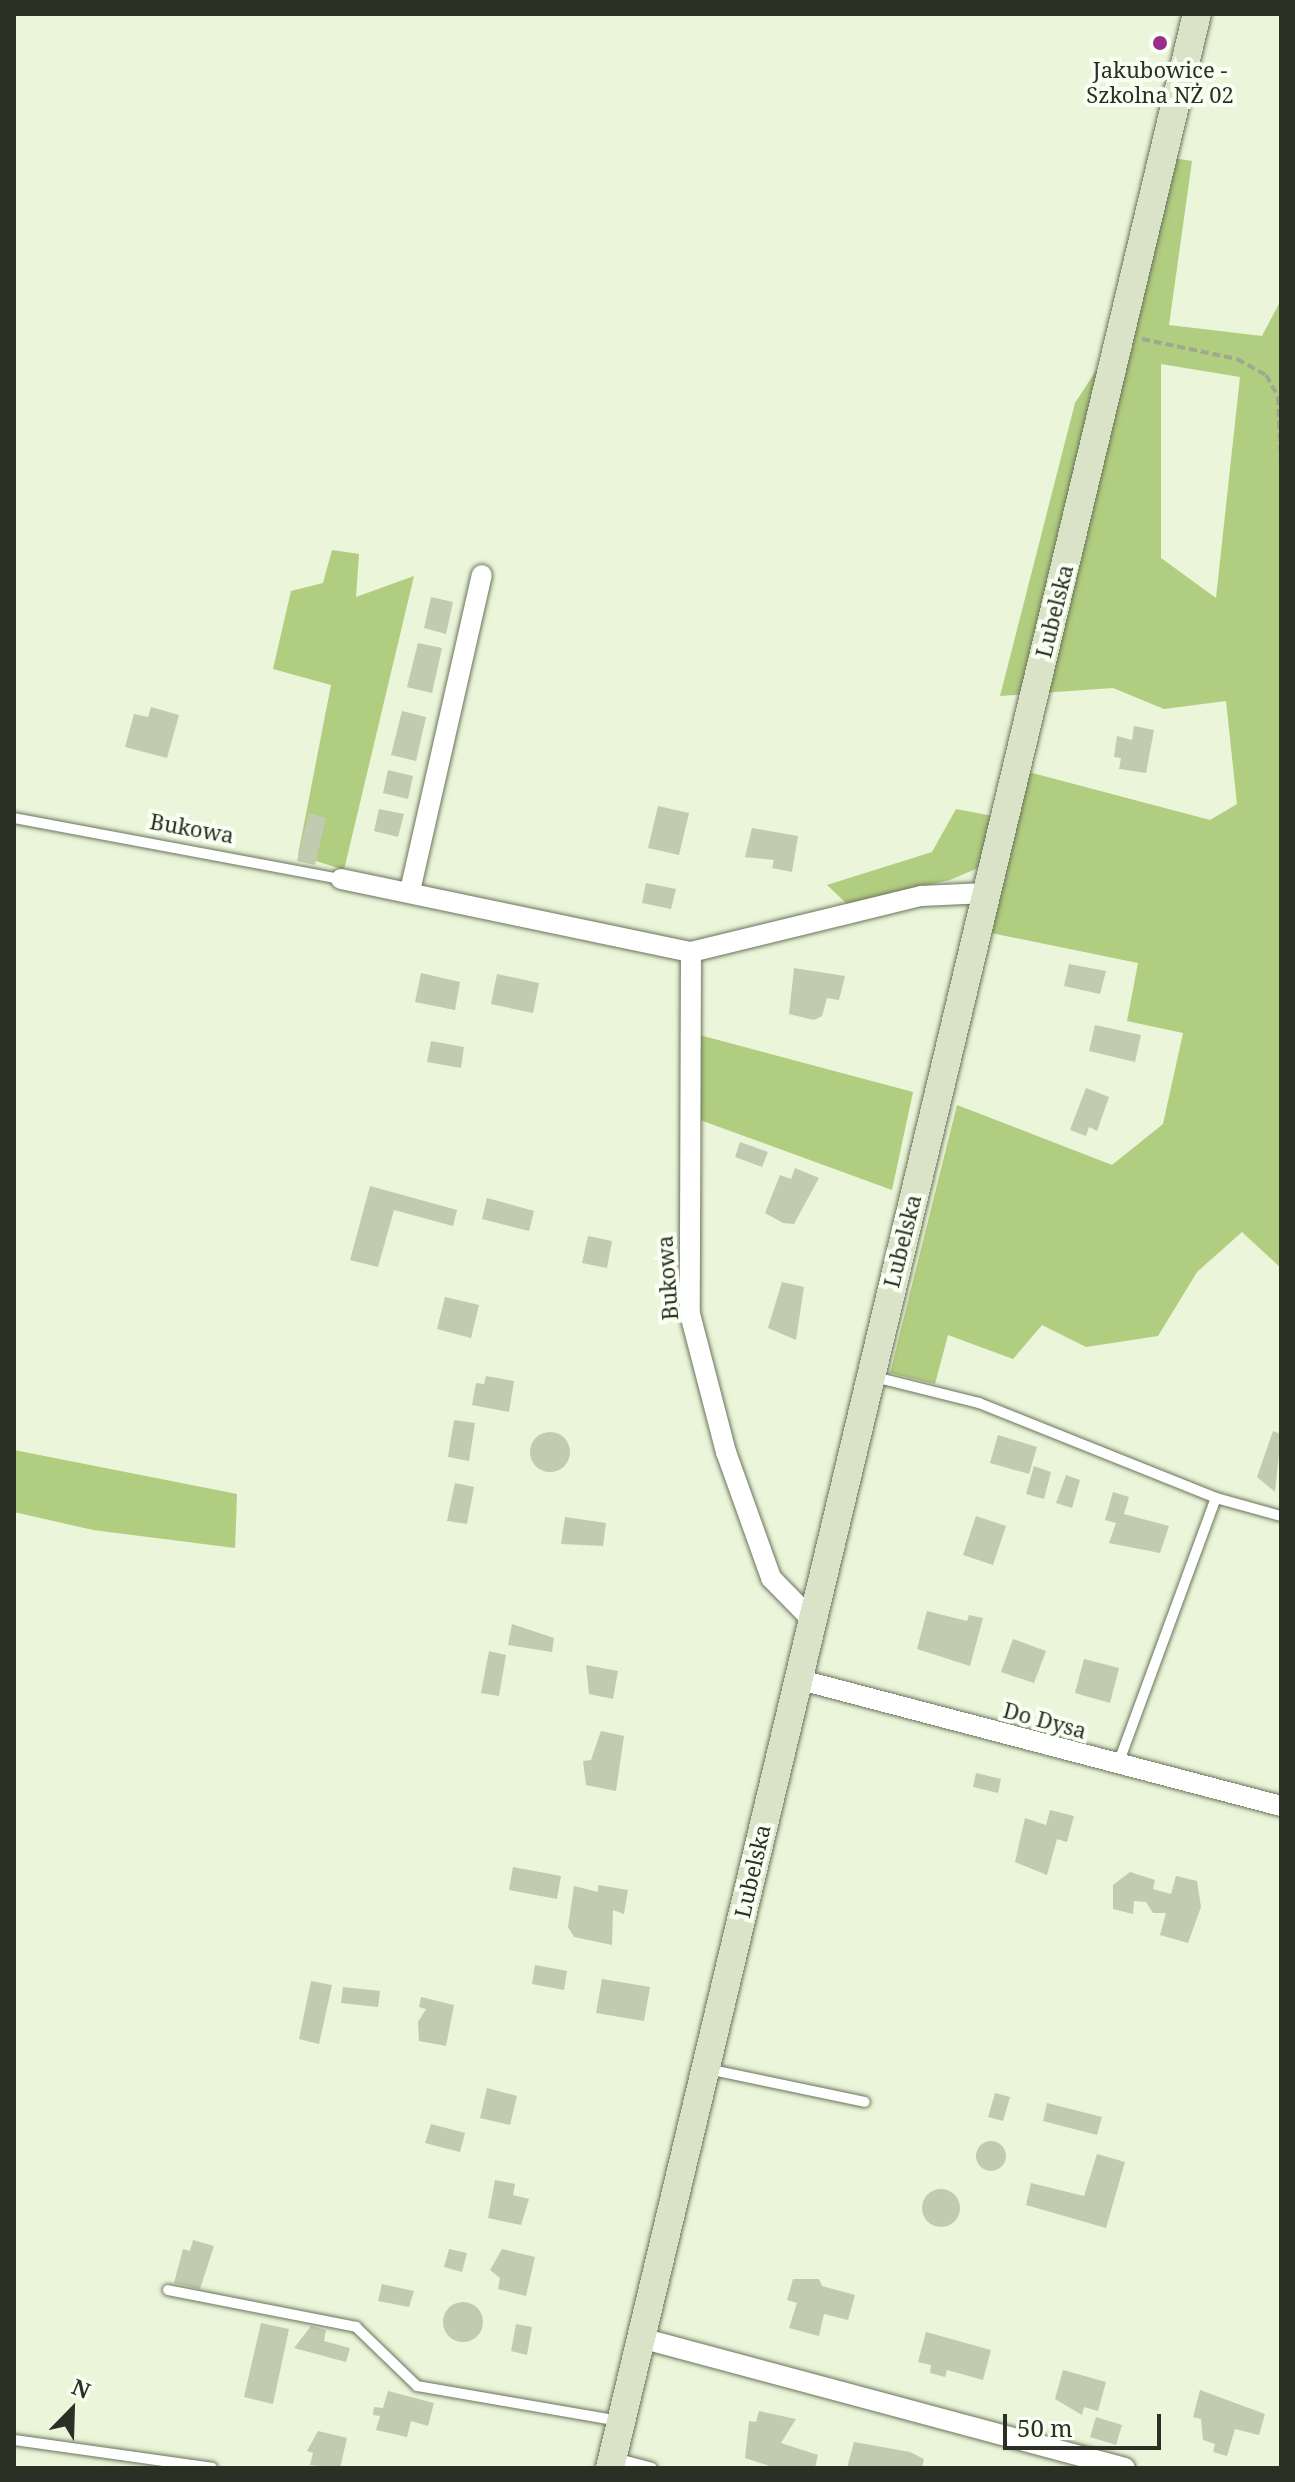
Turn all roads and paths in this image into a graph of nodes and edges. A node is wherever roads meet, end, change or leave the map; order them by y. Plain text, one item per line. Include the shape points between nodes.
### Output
1 (1197, 14) edge
2 (1121, 333) junction
3 (1281, 466) edge
4 (482, 575) dead end
5 (14, 818) edge
6 (341, 879) joint
7 (410, 891) junction
8 (986, 893) junction
9 (691, 952) junction
10 (869, 1376) junction
11 (1216, 1498) junction
12 (1281, 1516) edge
13 (811, 1619) junction
14 (797, 1679) junction
15 (1118, 1764) junction
16 (1281, 1806) edge
17 (705, 2069) junction
18 (865, 2102) dead end
19 (168, 2290) dead end
20 (641, 2338) junction
21 (621, 2421) junction
22 (14, 2440) edge
23 (611, 2463) edge
24 (212, 2468) edge
25 (652, 2468) edge
26 (1125, 2468) edge

1 - 2 street, Lubelska
2 - 3 path via 1237,359 1266,375 1278,397
2 - 8 street, Lubelska
4 - 7 street
5 - 6 lane, Bukowa
6 - 7 street, Bukowa
7 - 9 street, Bukowa
8 - 9 street, Bukowa via 921,896
8 - 10 street, Lubelska
9 - 13 street, Bukowa via 690,1314 726,1452 771,1578
10 - 11 lane via 1058,1430
10 - 13 street, Lubelska
11 - 12 lane
11 - 15 lane
13 - 14 street, Lubelska
14 - 15 street, Do Dysa
14 - 17 street, Lubelska
15 - 16 street, Do Dysa
17 - 18 lane
17 - 20 street, Lubelska
19 - 21 lane via 356,2327 417,2386
20 - 21 street, Lubelska
20 - 26 street
21 - 23 street, Lubelska
22 - 24 lane
23 - 25 lane

